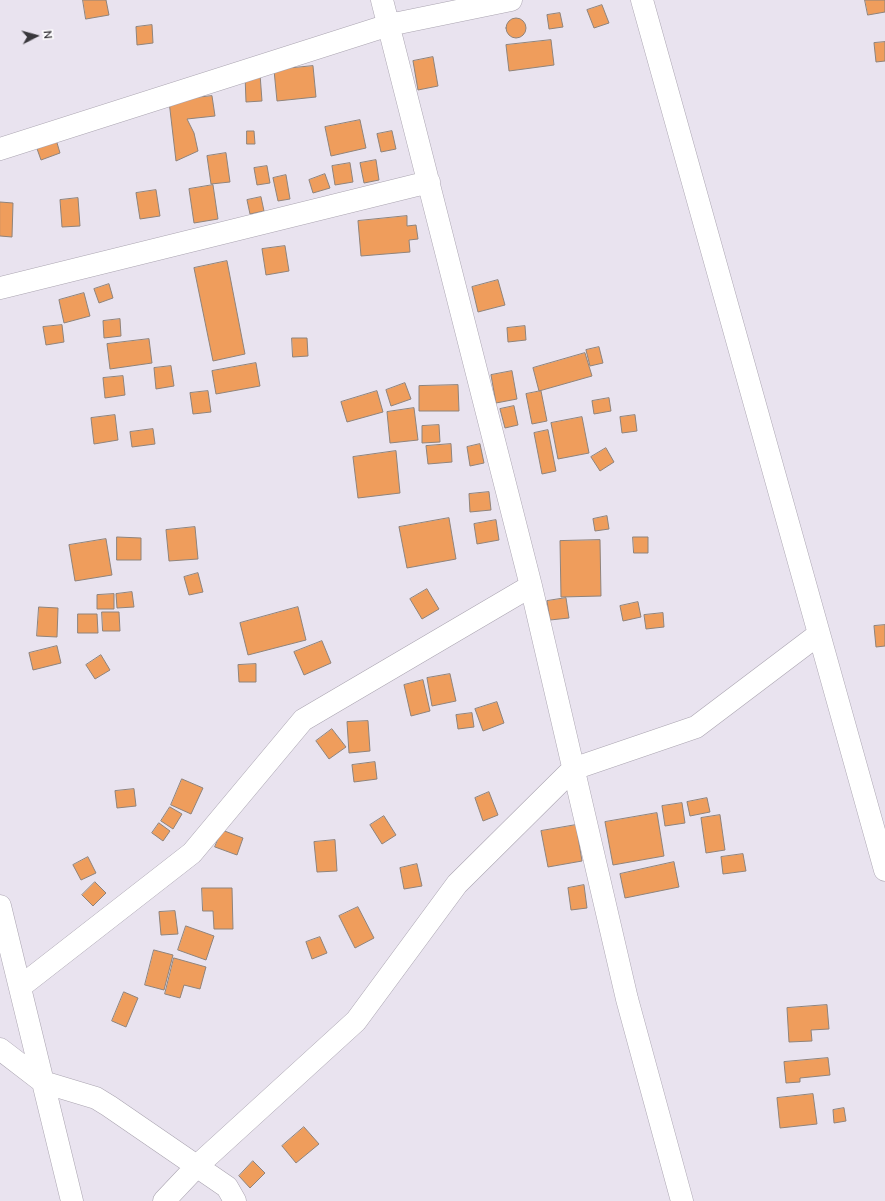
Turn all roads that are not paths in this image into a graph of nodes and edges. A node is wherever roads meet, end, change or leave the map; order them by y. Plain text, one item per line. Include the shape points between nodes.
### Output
1 (382, 0) edge
2 (512, 0) edge
3 (642, 0) edge
4 (389, 25) junction
5 (0, 149) edge
6 (429, 182) junction
7 (0, 288) edge
8 (531, 586) junction
9 (819, 634) junction
10 (573, 769) junction
11 (885, 870) edge
12 (0, 906) edge
13 (20, 987) junction
14 (0, 1049) edge
15 (43, 1082) junction
16 (197, 1166) junction
17 (72, 1201) edge
18 (164, 1201) edge
19 (235, 1201) edge
20 (682, 1201) edge

1 - 4 street
2 - 4 street
3 - 9 street
4 - 5 street
4 - 6 street
6 - 7 street
6 - 8 street
8 - 10 street
8 - 13 street via 303,720 192,853
9 - 10 street via 696,728
9 - 11 street
10 - 16 street via 457,884 356,1021
10 - 20 street via 627,999
12 - 13 street
13 - 15 street
14 - 15 street
15 - 16 street via 96,1098
15 - 17 street
16 - 18 street
16 - 19 street via 227,1187

